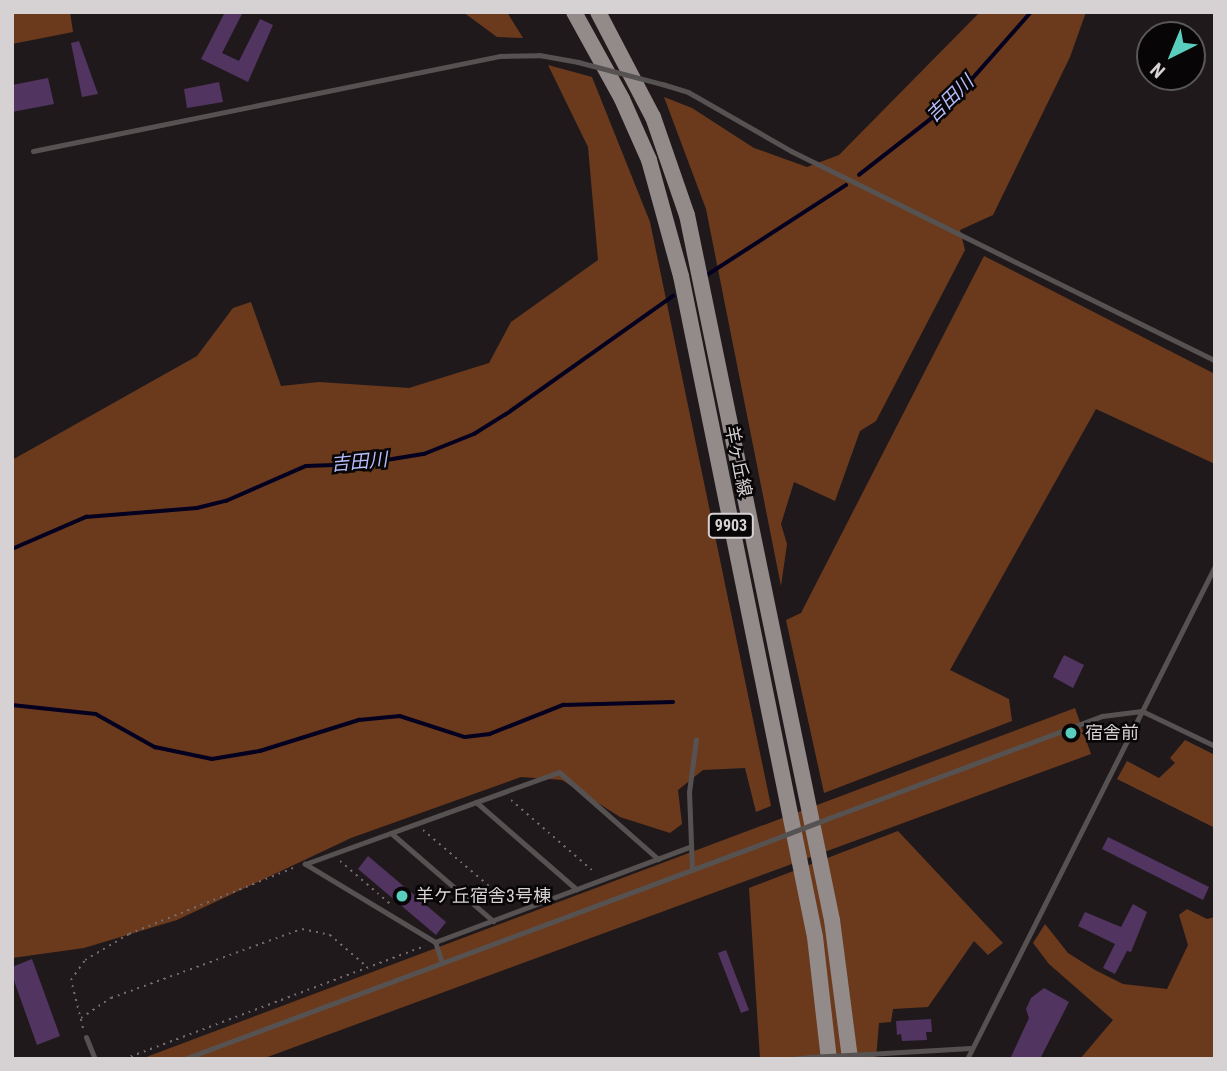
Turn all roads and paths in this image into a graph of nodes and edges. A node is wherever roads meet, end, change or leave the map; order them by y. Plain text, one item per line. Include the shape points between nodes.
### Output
1 (574, 12) edge
2 (598, 12) edge
3 (33, 151) dead end
4 (1215, 361) edge
5 (1215, 566) edge
6 (1142, 711) junction
7 (696, 739) dead end
8 (1215, 746) edge
9 (502, 793) junction
10 (476, 802) junction
11 (416, 824) junction
12 (391, 833) junction
13 (689, 847) junction
14 (332, 855) junction
15 (658, 859) junction
16 (306, 864) junction
17 (692, 870) junction
18 (603, 879) junction
19 (576, 889) junction
20 (394, 907) dead end
21 (518, 911) junction
22 (493, 921) dead end
23 (435, 942) junction
24 (442, 963) junction
25 (368, 967) junction
26 (80, 1019) junction
27 (86, 1037) joint
28 (971, 1048) junction
29 (95, 1059) edge
30 (124, 1059) edge
31 (184, 1059) edge
32 (791, 1059) edge
33 (829, 1059) edge
34 (850, 1059) edge
35 (967, 1059) edge

1 - 33 main road, 羊ヶ丘線 / 9903 via 649,160 675,253 815,937
2 - 34 main road, 羊ヶ丘線 / 9903 via 653,117 687,215 832,920
3 - 4 lane, bridge via 500,56 538,55 578,62 688,92 780,145
5 - 6 lane
6 - 8 lane
6 - 17 lane, bridge via 1102,716
6 - 28 lane
7 - 13 lane
9 - 10 lane
9 - 15 lane via 559,772
9 - 18 path
10 - 11 lane
10 - 19 lane
11 - 12 lane
11 - 21 path
12 - 14 lane
12 - 22 lane
13 - 15 lane
13 - 17 lane
14 - 16 lane
14 - 20 path
15 - 18 lane
16 - 23 lane
16 - 26 path via 104,947 71,979
17 - 24 lane
18 - 19 lane
19 - 21 lane
21 - 23 lane
23 - 24 lane
23 - 25 path
24 - 31 lane
25 - 26 path via 330,935 302,929 111,998
25 - 30 path
26 - 27 path
27 - 29 lane
28 - 32 lane, bridge
28 - 35 lane

